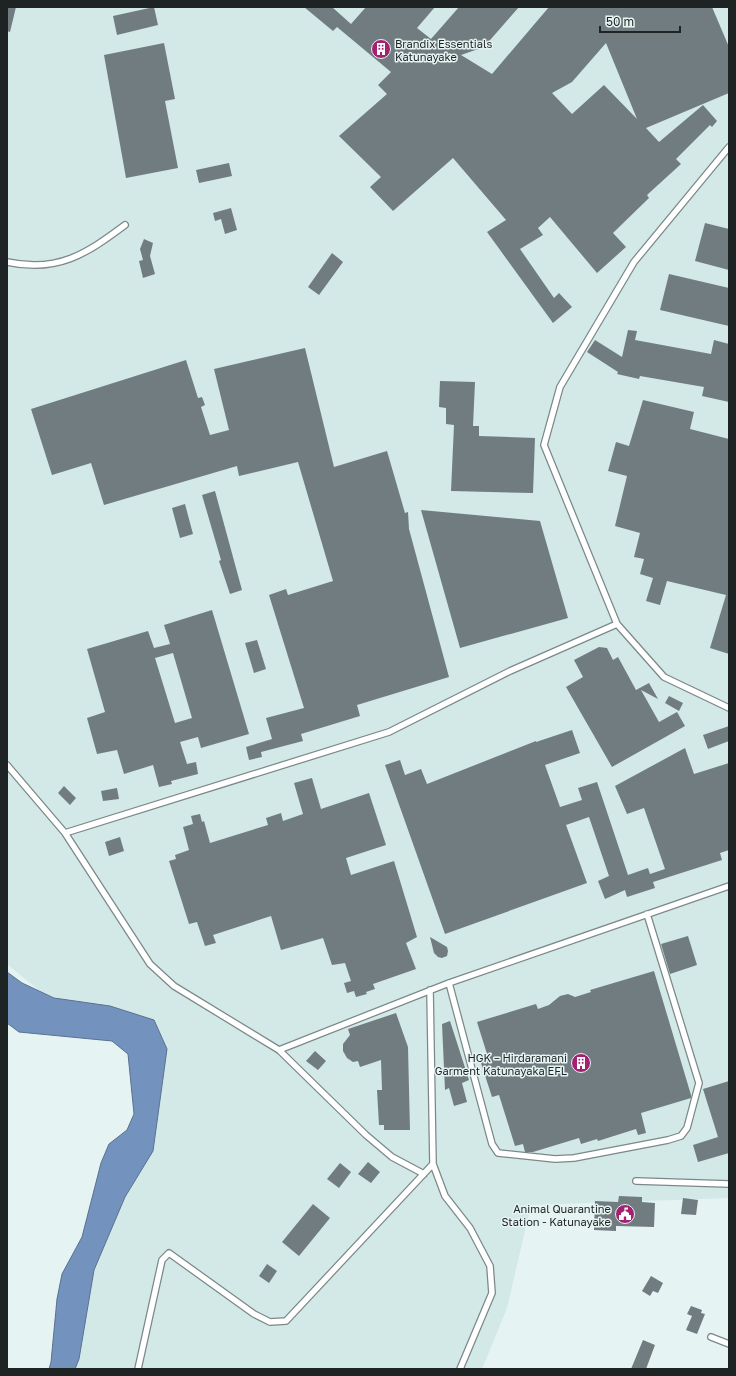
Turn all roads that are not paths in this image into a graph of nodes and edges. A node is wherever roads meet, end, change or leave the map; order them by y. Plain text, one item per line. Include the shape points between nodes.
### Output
1 (729, 148) edge
2 (125, 226) dead end
3 (7, 262) edge
4 (617, 624) junction
5 (729, 708) edge
6 (7, 765) edge
7 (65, 834) junction
8 (729, 886) edge
9 (647, 914) junction
10 (449, 983) junction
11 (430, 990) junction
12 (279, 1050) junction
13 (433, 1164) junction
14 (424, 1174) junction
15 (636, 1180) dead end
16 (729, 1184) edge
17 (711, 1337) dead end
18 (729, 1344) edge
19 (138, 1369) edge
20 (460, 1369) edge

1 - 4 lane via 634,262 560,387 544,445
2 - 3 lane via 96,247 66,262 26,266
4 - 5 lane via 664,677
4 - 7 lane via 510,671 389,732
6 - 7 lane
7 - 12 lane via 150,964 174,986
8 - 9 lane
9 - 10 lane
9 - 10 lane via 699,1084 687,1128 681,1136 574,1158 554,1159 498,1153 492,1144
10 - 11 lane
11 - 12 lane
11 - 13 lane
12 - 14 lane via 366,1135 392,1157
13 - 14 lane
13 - 20 lane via 445,1196 470,1228 490,1266 492,1293
14 - 19 lane via 286,1321 270,1322 254,1314 169,1253 162,1260
15 - 16 lane
17 - 18 lane

